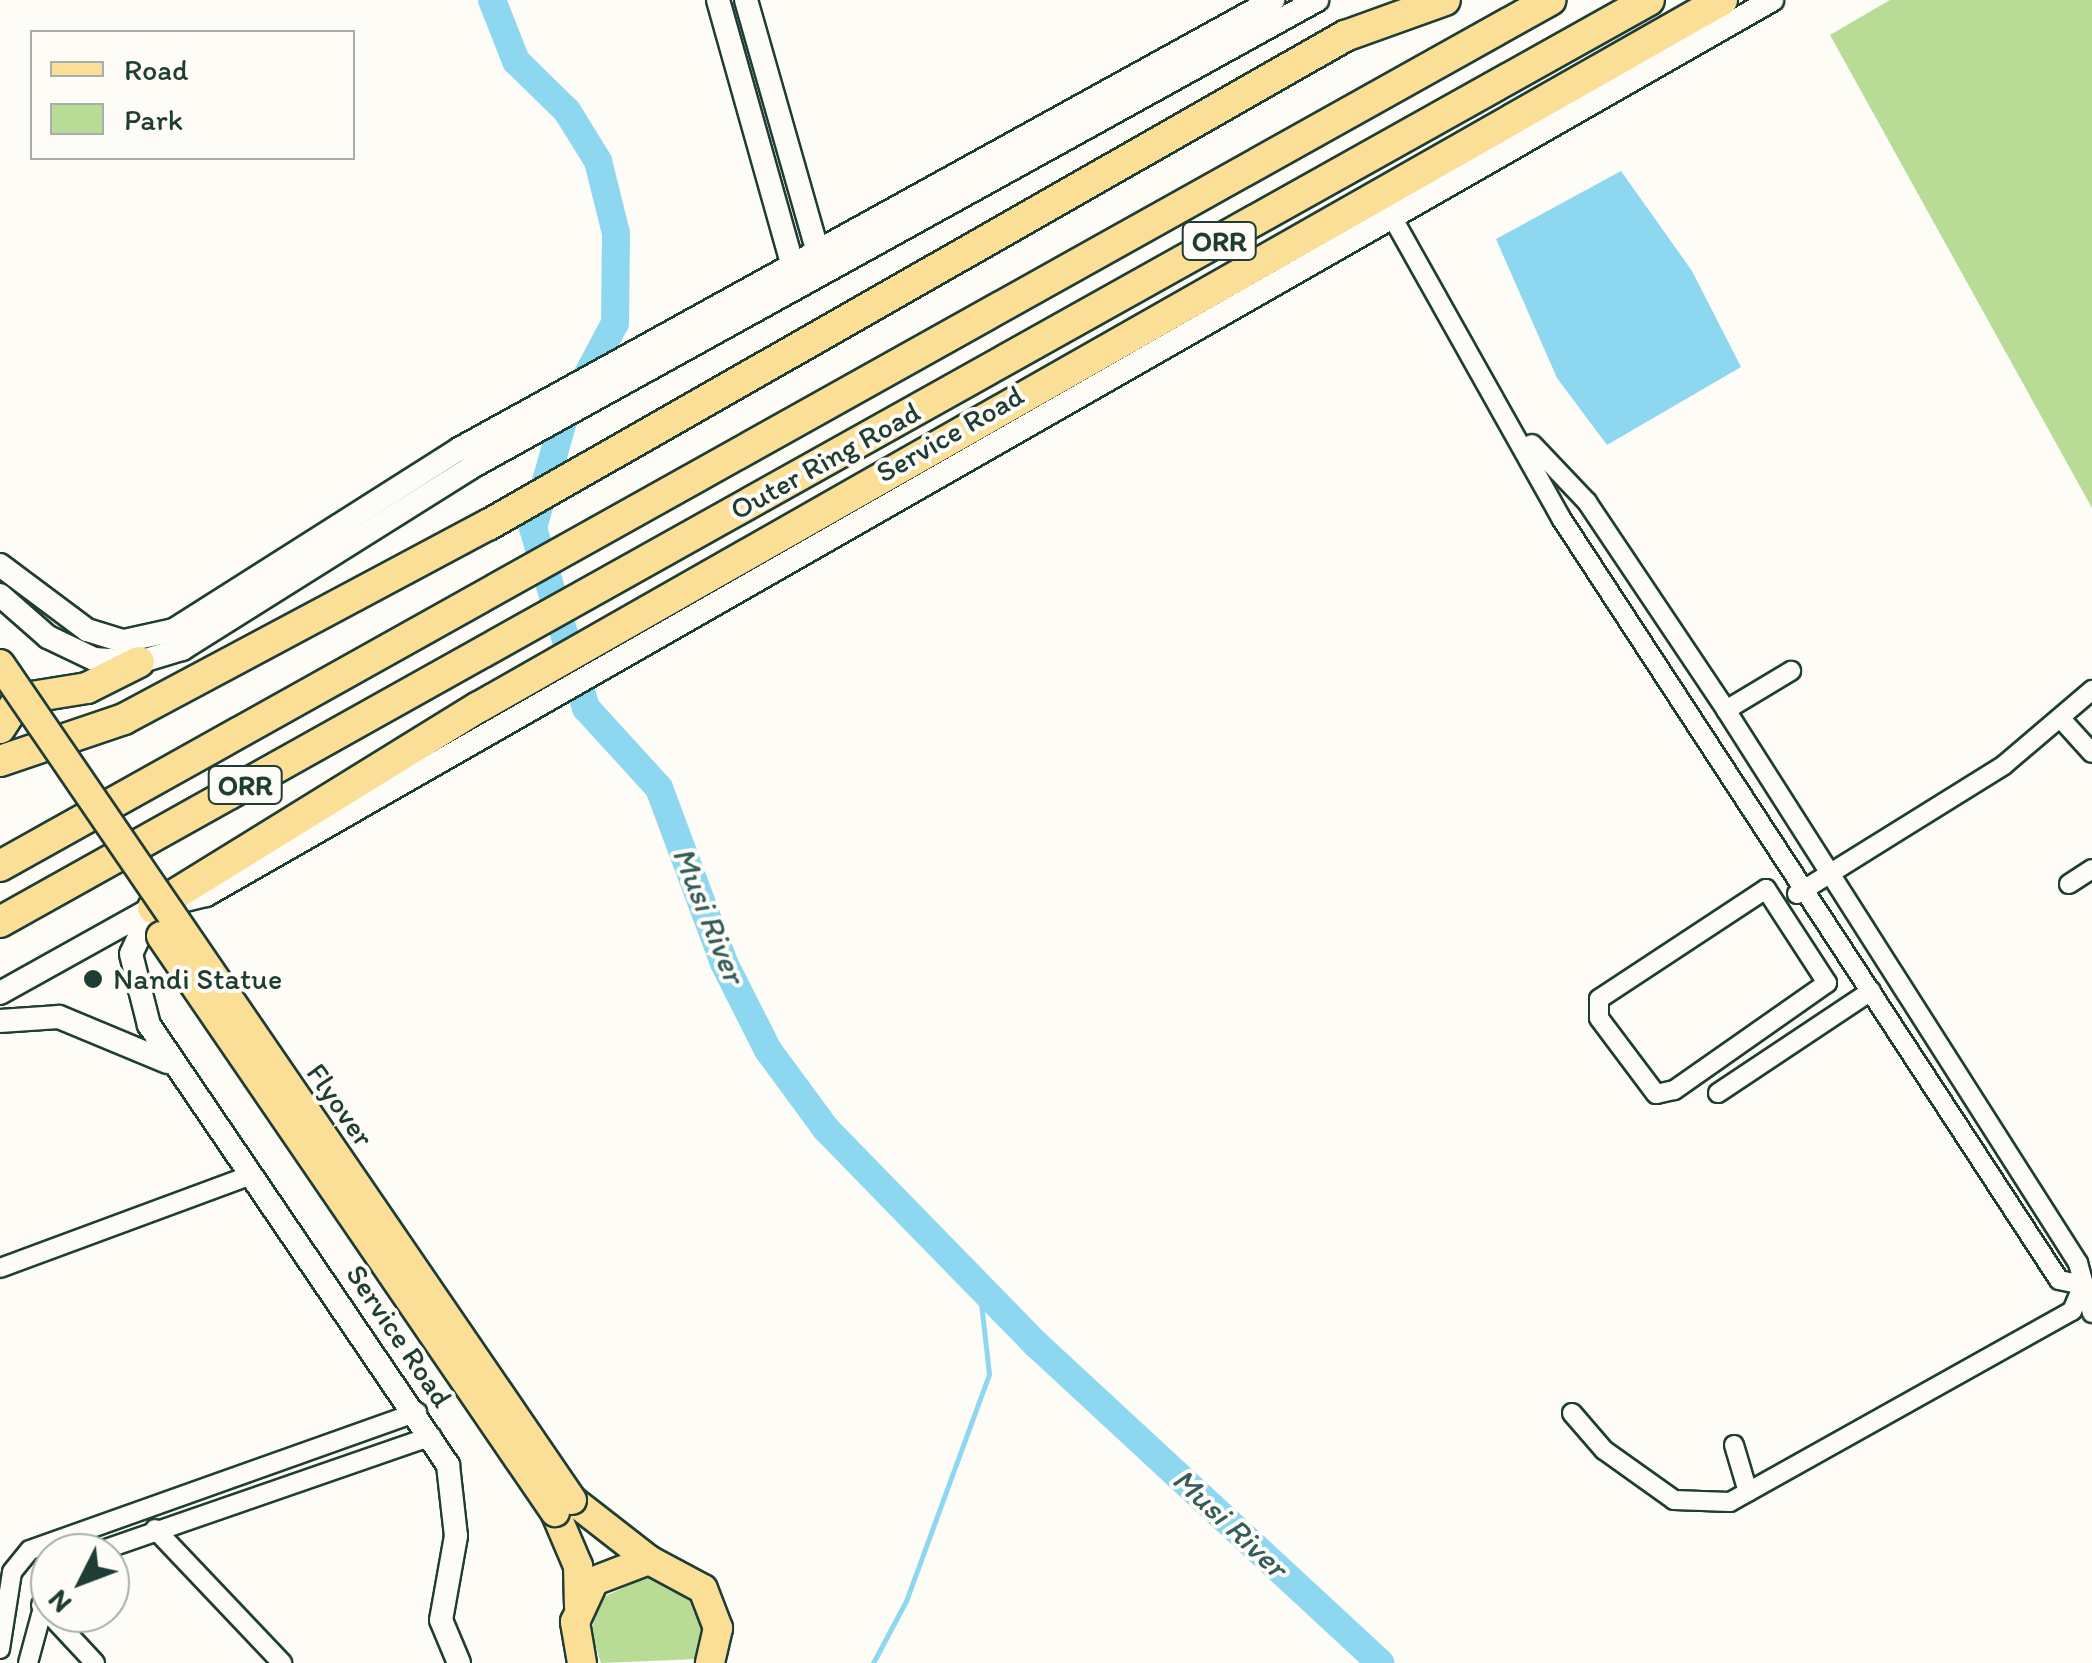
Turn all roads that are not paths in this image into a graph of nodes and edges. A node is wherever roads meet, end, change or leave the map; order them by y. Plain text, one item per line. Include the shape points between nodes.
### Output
1 (718, 0) edge
2 (746, 0) edge
3 (1273, 0) edge
4 (1318, 0) edge
5 (1445, 0) edge
6 (1550, 0) edge
7 (1649, 0) edge
8 (1722, 0) edge
9 (1772, 0) edge
10 (1391, 215) junction
11 (817, 250) junction
12 (792, 264) junction
13 (730, 310) junction
14 (1518, 429) junction
15 (464, 458) junction
16 (0, 565) edge
17 (0, 596) edge
18 (1677, 636) junction
19 (1650, 653) junction
20 (138, 662) junction
21 (0, 664) edge
22 (1791, 671) dead end
23 (2092, 690) edge
24 (0, 698) edge
25 (1726, 710) junction
26 (486, 716) junction
27 (2062, 721) junction
28 (0, 728) edge
29 (2092, 753) edge
30 (2, 756) edge
31 (1795, 820) junction
32 (1770, 836) junction
33 (0, 866) edge
34 (2092, 869) edge
35 (1830, 874) junction
36 (2069, 884) dead end
37 (1806, 889) junction
38 (1783, 903) junction
39 (153, 908) junction
40 (1821, 913) junction
41 (0, 922) edge
42 (1798, 927) junction
43 (1872, 992) junction
44 (0, 993) edge
45 (1918, 1013) junction
46 (0, 1020) edge
47 (1895, 1028) junction
48 (180, 1076) junction
49 (1718, 1093) dead end
50 (2007, 1152) junction
51 (1985, 1166) junction
52 (252, 1175) junction
53 (0, 1268) edge
54 (2083, 1285) junction
55 (2092, 1313) edge
56 (416, 1412) junction
57 (1572, 1413) dead end
58 (431, 1436) junction
59 (1734, 1445) dead end
60 (1748, 1492) junction
61 (564, 1506) junction
62 (155, 1528) junction
63 (130, 1538) edge
64 (649, 1560) junction
65 (578, 1607) junction
66 (35, 1633) edge
67 (67, 1633) edge
68 (0, 1648) edge
69 (576, 1660) edge
70 (28, 1663) edge
71 (95, 1663) edge
72 (282, 1663) edge
73 (459, 1663) edge
74 (710, 1663) edge

1 - 12 main road
2 - 11 main road
3 - 11 main road
4 - 13 main road
5 - 30 highway via 1345,36 488,526 124,719
6 - 33 highway, Outer Ring Road / ORR
7 - 41 highway, Outer Ring Road / ORR
8 - 26 highway via 681,593
9 - 10 main road, Service Road
10 - 14 street
10 - 26 main road, Service Road via 782,565
11 - 12 main road
12 - 13 main road
13 - 15 main road
14 - 18 street via 1587,502
14 - 19 street via 1561,518
15 - 16 main road via 158,637 124,641 75,625
15 - 20 main road via 236,620
17 - 20 main road via 70,649
18 - 19 street
18 - 25 street
19 - 32 street
20 - 28 highway via 87,688 19,699
21 - 61 main road, Flyover, bridge
22 - 25 street
23 - 27 street
24 - 61 main road, Flyover, bridge
25 - 31 street
26 - 39 highway
27 - 29 street
27 - 35 street
31 - 32 street
31 - 35 street
32 - 37 street
34 - 36 street
35 - 37 street
35 - 45 street
37 - 38 street
37 - 40 street
38 - 42 street
38 - 42 street via 1762,891 1599,999 1600,1018 1647,1088 1674,1090 1824,988 1824,969
39 - 44 main road
39 - 48 main road, Service Road via 135,931 136,984
40 - 42 street
40 - 43 street
43 - 47 street
43 - 49 street
45 - 47 street
45 - 50 street
46 - 48 main road, Service Road via 59,1017 98,1027 160,1056
47 - 51 street
48 - 52 main road, Service Road
50 - 51 street
50 - 54 street
51 - 54 street via 2059,1280
52 - 53 street
52 - 56 main road, Service Road
54 - 55 street
54 - 60 street via 2072,1311
56 - 58 main road, Service Road
56 - 68 street via 30,1550 12,1572
57 - 60 street via 1604,1450 1674,1500 1730,1502
58 - 62 street
58 - 73 main road, Service Road via 456,1496 441,1620
59 - 60 street
61 - 64 main road, Flyover
61 - 65 main road, Flyover via 578,1566
62 - 63 street
62 - 72 street
64 - 65 main road via 594,1581
64 - 74 main road, Flyover via 703,1589 718,1628
65 - 69 main road, Flyover
66 - 70 street
67 - 71 street

